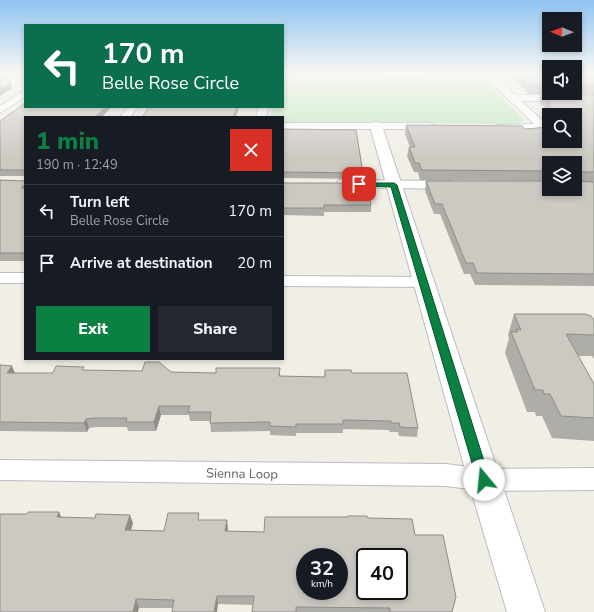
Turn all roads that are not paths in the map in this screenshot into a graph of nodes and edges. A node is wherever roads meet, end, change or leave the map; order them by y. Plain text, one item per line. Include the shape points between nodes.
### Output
1 (12, 102) edge
2 (517, 102) edge
3 (132, 108) edge
4 (0, 110) edge
5 (126, 116) edge
6 (284, 126) edge
7 (376, 126) junction
8 (438, 127) edge
9 (492, 127) edge
10 (328, 184) edge
11 (394, 185) junction
12 (465, 186) edge
13 (0, 278) edge
14 (24, 278) edge
15 (284, 280) edge
16 (424, 282) junction
17 (0, 470) edge
18 (484, 480) junction
19 (594, 480) edge
20 (526, 612) edge

1 - 4 street
2 - 9 street via 540,124 539,127
3 - 5 street
6 - 7 street
7 - 8 street
7 - 11 street
10 - 11 street
11 - 12 street
11 - 16 street
13 - 14 street
15 - 16 street
16 - 18 street
17 - 18 street, Sienna Loop via 446,475
18 - 19 street, Sienna Loop
18 - 20 street

